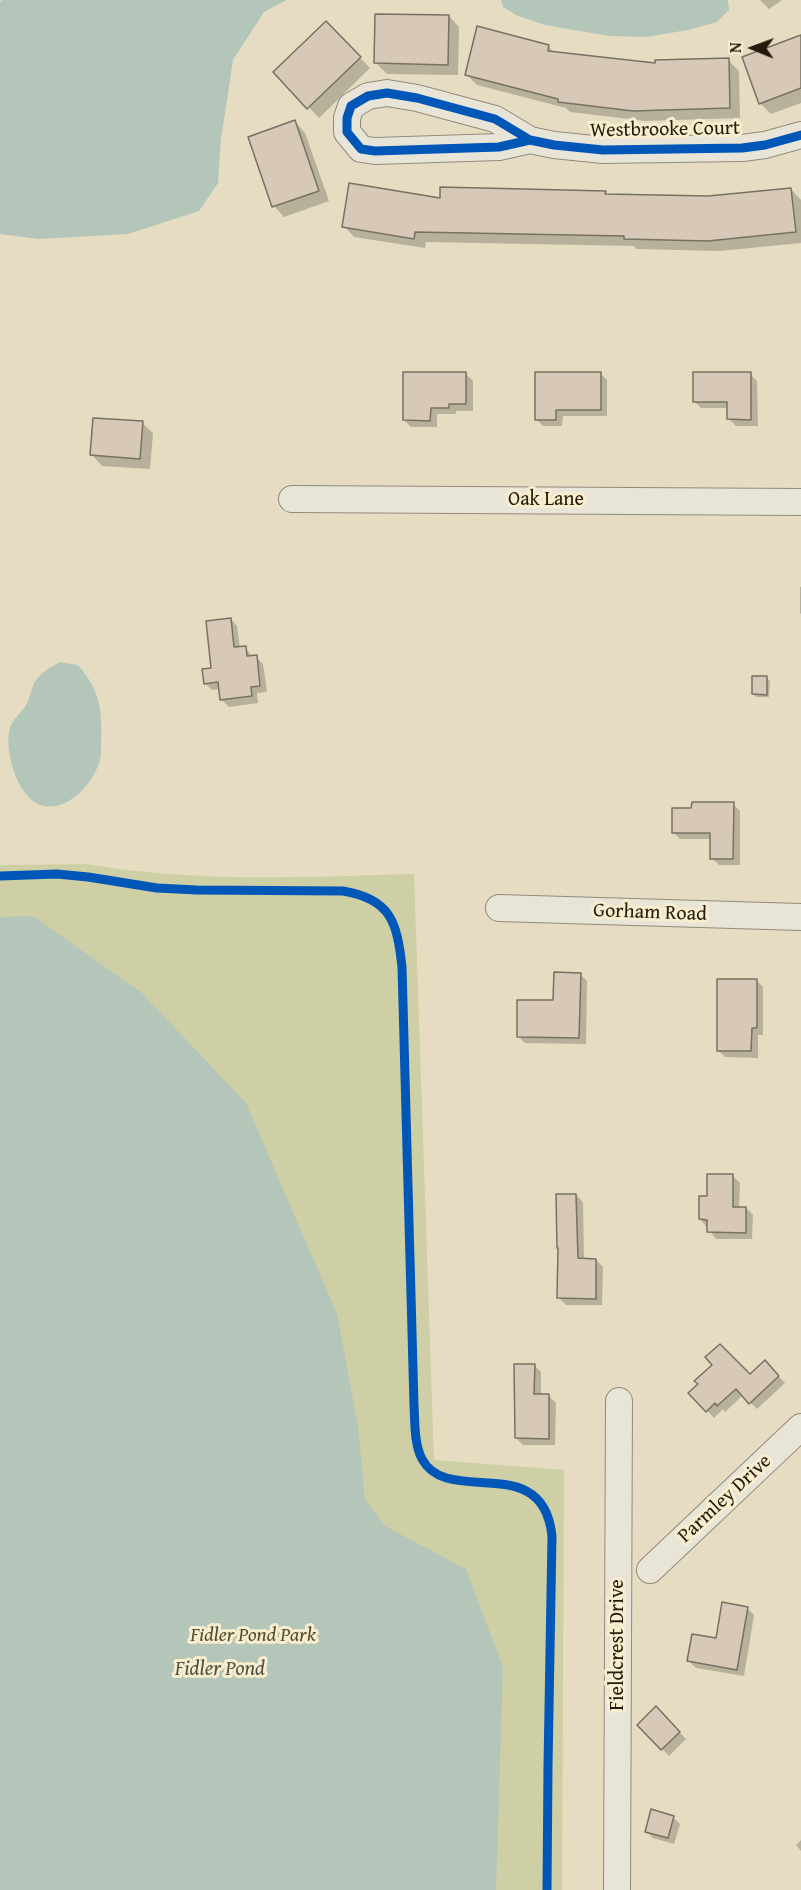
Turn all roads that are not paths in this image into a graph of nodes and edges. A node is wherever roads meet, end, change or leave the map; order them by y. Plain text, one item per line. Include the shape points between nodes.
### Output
1 (801, 135) edge
2 (530, 140) junction
3 (292, 499) dead end
4 (801, 502) edge
5 (499, 908) dead end
6 (801, 917) edge
7 (620, 1401) dead end
8 (801, 1427) edge
9 (650, 1570) dead end
10 (617, 1890) edge

1 - 2 street, Westbrooke Court via 742,148 579,149
2 - 2 street, Westbrooke Court via 495,119 387,93 368,96 351,106 346,118 347,132 361,149 375,151 499,147
3 - 4 street, Oak Lane
5 - 6 street, Gorham Road
7 - 10 street, Fieldcrest Drive
8 - 9 street, Parmley Drive

